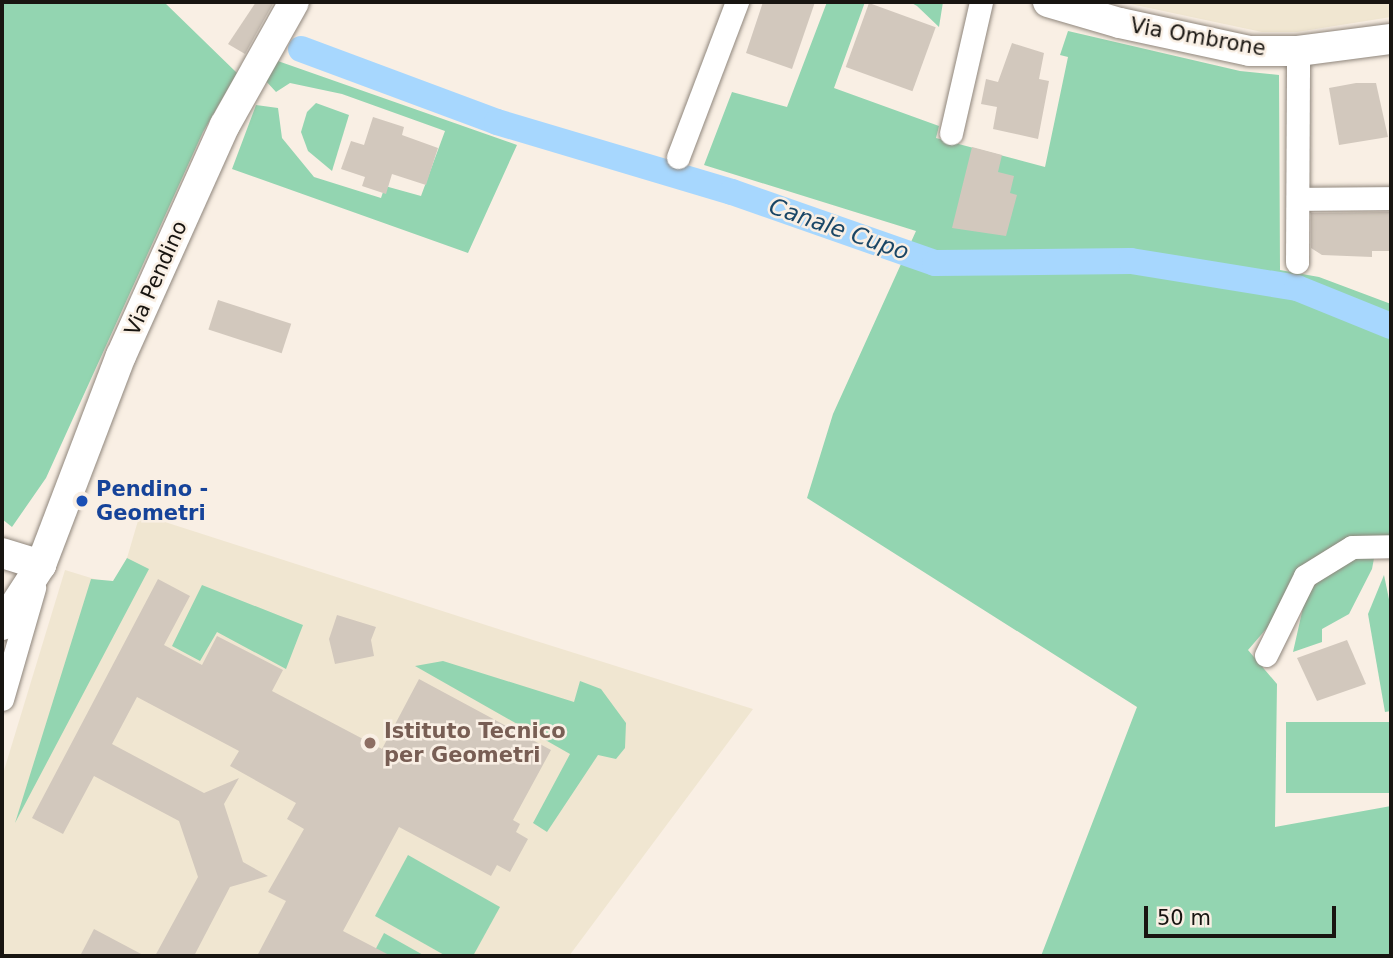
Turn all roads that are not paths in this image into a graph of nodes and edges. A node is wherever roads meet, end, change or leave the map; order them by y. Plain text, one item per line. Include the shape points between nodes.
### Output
1 (294, 2) edge
2 (737, 2) edge
3 (981, 2) edge
4 (1048, 2) edge
5 (1391, 39) edge
6 (1298, 51) junction
7 (951, 133) dead end
8 (678, 157) dead end
9 (1391, 198) edge
10 (1297, 199) junction
11 (1297, 262) dead end
12 (1391, 546) edge
13 (2, 553) edge
14 (41, 565) junction
15 (2, 625) edge
16 (1266, 655) dead end
17 (2, 699) edge

1 - 14 street, Via Pendino via 254,65 214,149 121,356
2 - 8 street
3 - 7 street
4 - 6 street, Via Ombrone via 1249,51
5 - 6 street, Via Ombrone
6 - 10 street
9 - 10 street
10 - 11 street
12 - 16 street via 1352,547 1305,576
13 - 14 street
14 - 15 street, Via Pendino
14 - 17 street, Via Pendino

